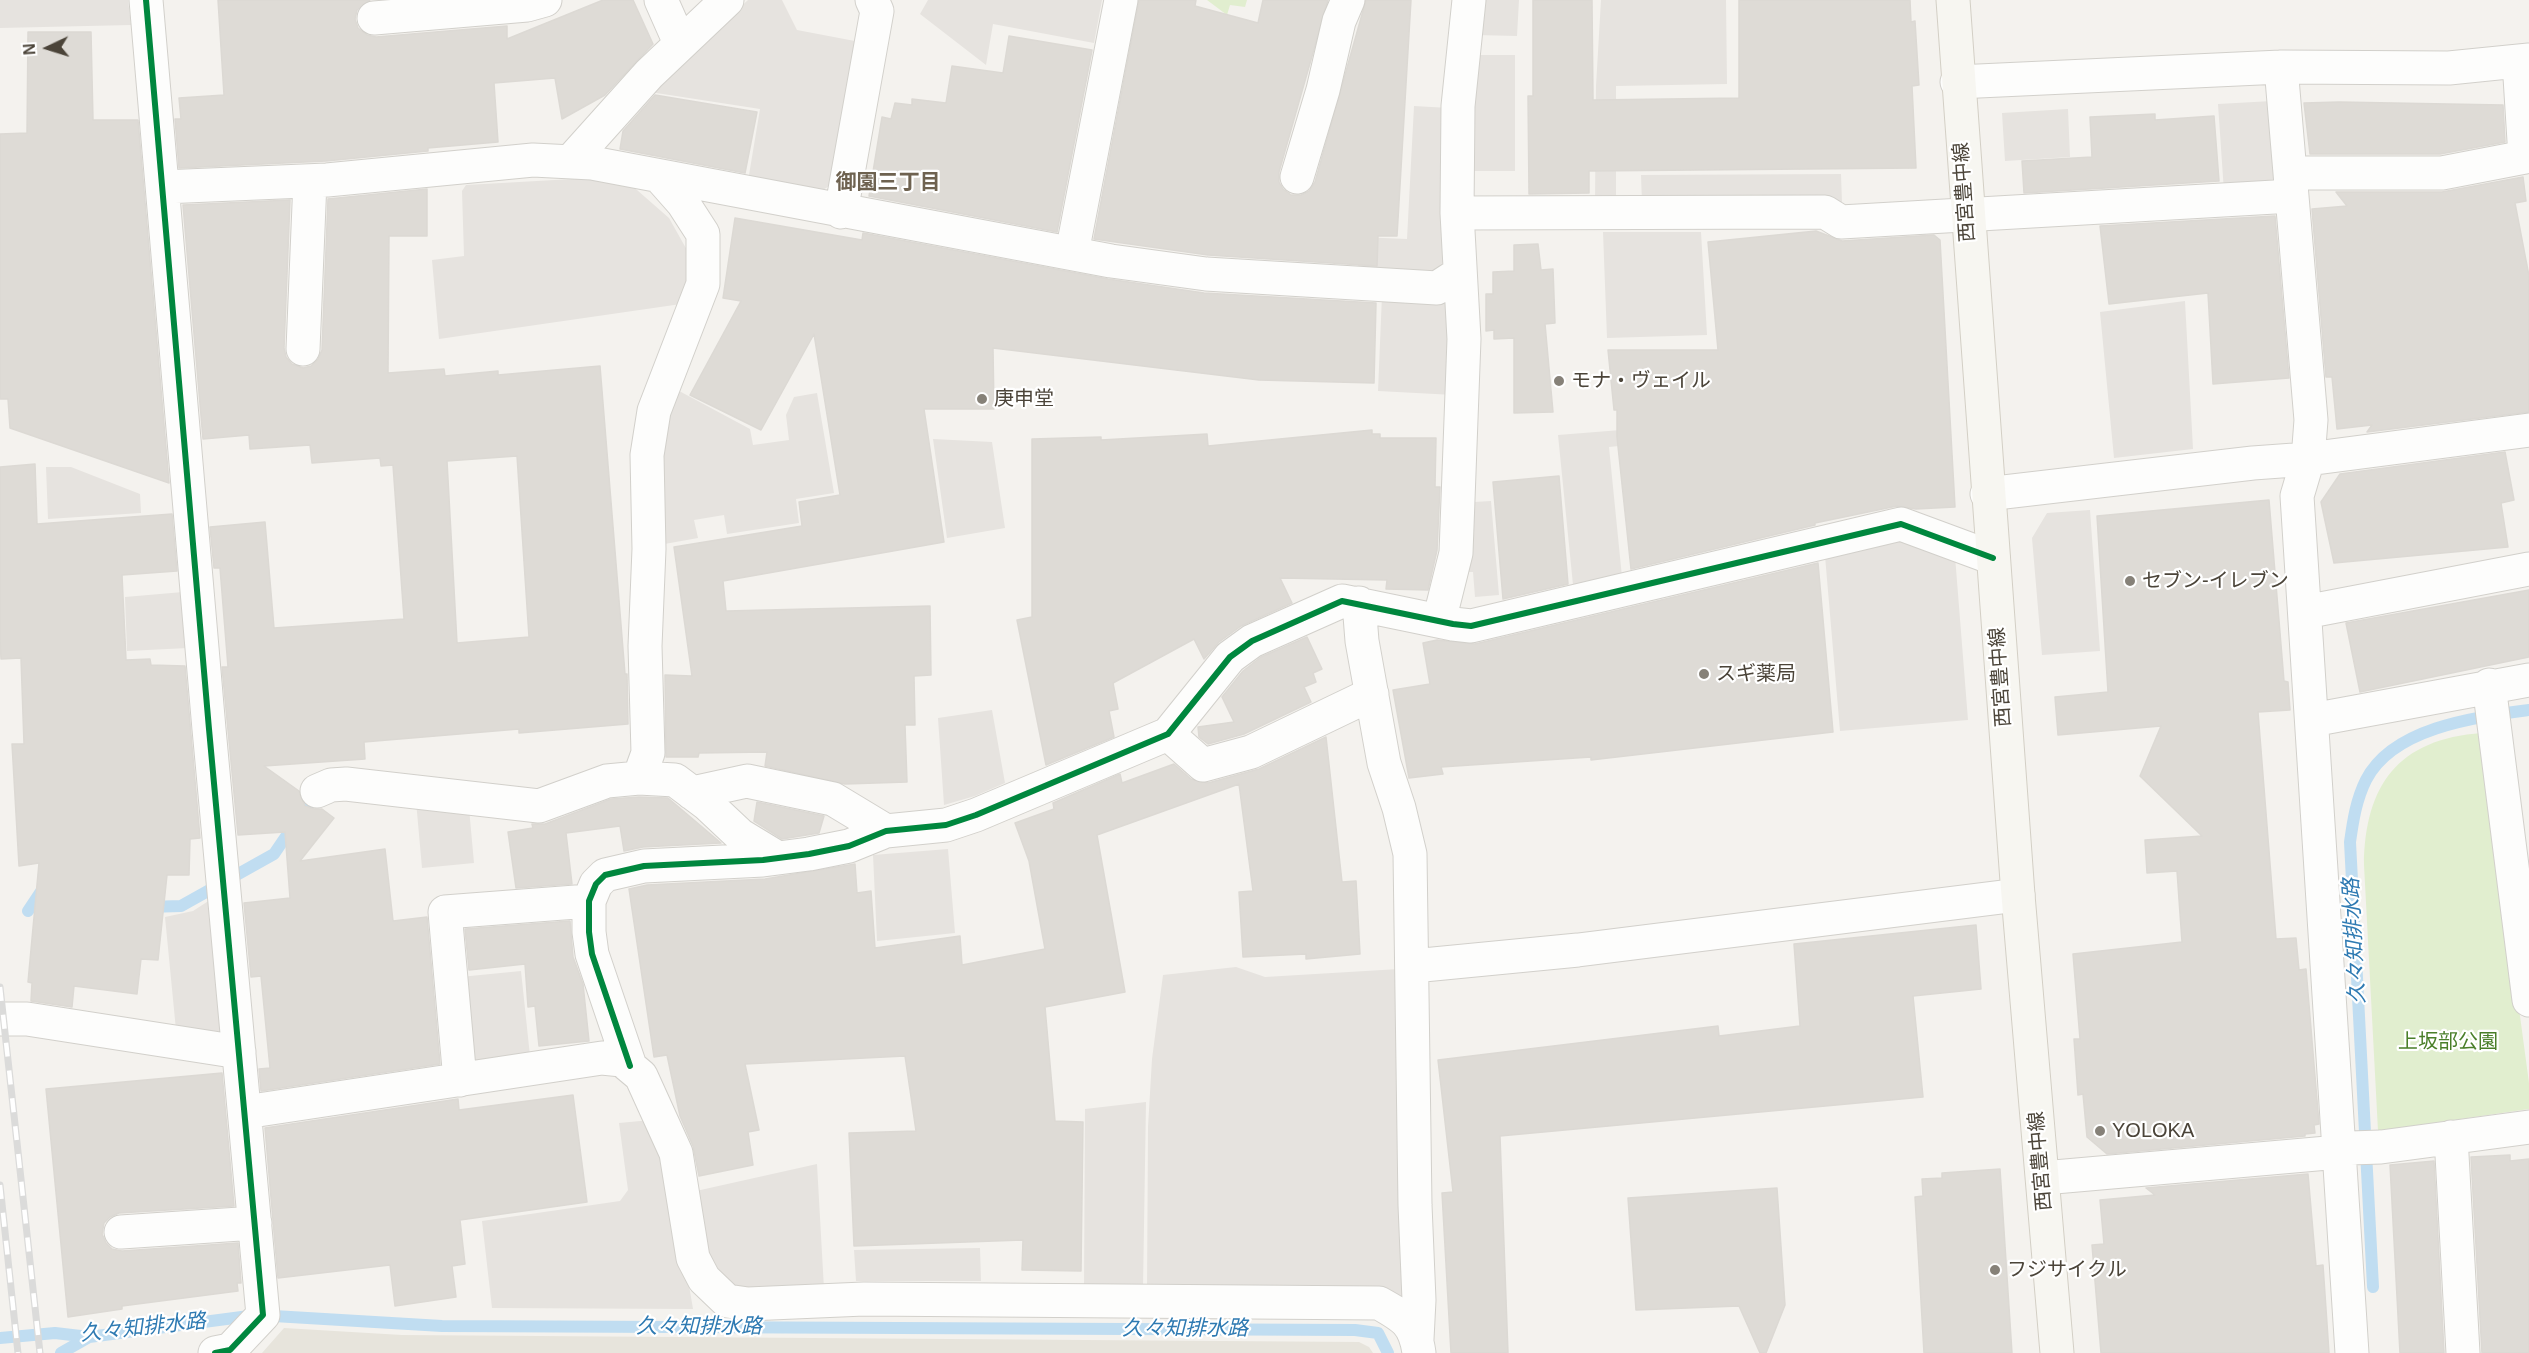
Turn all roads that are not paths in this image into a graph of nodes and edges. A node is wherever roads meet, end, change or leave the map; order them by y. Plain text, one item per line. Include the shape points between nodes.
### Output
1 (146, 0) edge
2 (545, 0) edge
3 (661, 0) edge
4 (727, 0) edge
5 (872, 0) edge
6 (1121, 0) edge
7 (1348, 0) edge
8 (1469, 0) edge
9 (1953, 0) edge
10 (374, 18) dead end
11 (681, 43) junction
12 (2524, 60) edge
13 (2281, 67) junction
14 (1958, 82) junction
15 (570, 162) junction
16 (660, 177) junction
17 (1297, 177) dead end
18 (310, 180) junction
19 (2291, 185) junction
20 (163, 187) junction
21 (841, 212) junction
22 (1457, 213) junction
23 (1967, 215) junction
24 (1072, 253) junction
25 (1460, 273) junction
26 (303, 349) dead end
27 (2529, 430) edge
28 (2308, 459) junction
29 (1987, 494) junction
30 (1993, 558) junction
31 (2529, 569) edge
32 (1359, 603) junction
33 (2304, 612) junction
34 (1439, 621) junction
35 (2529, 680) edge
36 (2490, 693) junction
37 (1372, 694) junction
38 (2312, 720) junction
39 (1168, 734) junction
40 (639, 778) junction
41 (317, 791) dead end
42 (692, 793) junction
43 (886, 831) junction
44 (778, 858) junction
45 (2018, 894) junction
46 (589, 902) junction
47 (1413, 966) junction
48 (2529, 1000) edge
49 (0, 1019) edge
50 (240, 1052) junction
51 (630, 1066) junction
52 (460, 1080) junction
53 (245, 1112) junction
54 (2529, 1127) edge
55 (2451, 1137) junction
56 (2357, 1149) junction
57 (2043, 1178) junction
58 (255, 1223) junction
59 (121, 1232) dead end
60 (1418, 1346) edge
61 (214, 1353) edge
62 (2057, 1353) edge
63 (2352, 1353) edge
64 (2463, 1353) edge

1 - 20 street
2 - 10 street via 527,5
3 - 11 street
4 - 11 street
5 - 21 street via 877,12
6 - 24 street
7 - 17 street
8 - 22 street via 1458,106
9 - 14 main road, 西宮豊中線
11 - 15 street
12 - 13 street via 2449,68
12 - 19 street via 2525,157 2442,174
13 - 14 street
13 - 19 street
14 - 23 main road, 西宮豊中線
15 - 16 street via 592,162
15 - 18 street via 533,160
16 - 21 street
16 - 40 street via 703,234 703,284 654,411 647,455 648,753
18 - 20 street
18 - 26 street
19 - 23 street
19 - 28 street via 2311,420
20 - 50 street
21 - 24 street
22 - 23 street via 1825,212 1841,222
22 - 25 street
23 - 29 main road, 西宮豊中線
24 - 25 street via 1206,274 1437,288
25 - 34 street via 1464,339 1456,553
27 - 28 street
28 - 29 street
28 - 33 street via 2297,496
29 - 30 main road, 西宮豊中線
30 - 34 street via 1901,524 1471,626
30 - 45 main road, 西宮豊中線
31 - 33 street
32 - 34 street
32 - 37 street
32 - 39 street via 1342,601 1252,641 1230,657
33 - 38 street
35 - 36 street
36 - 38 street
36 - 48 street
37 - 39 street via 1251,752 1203,765
37 - 47 street via 1384,763 1400,808 1410,854
38 - 56 street
39 - 43 street via 976,815 946,825
40 - 41 street via 607,781 539,806 346,784
40 - 42 street via 675,780
42 - 43 street via 747,781 833,800
42 - 44 street via 740,835
43 - 44 street via 849,846
44 - 46 street via 644,866 605,875 596,884
45 - 47 street via 1749,930
45 - 57 main road, 西宮豊中線
46 - 51 street via 592,954
46 - 52 street via 445,912
47 - 60 street
49 - 50 street via 27,1019
50 - 53 street
51 - 52 street via 622,1060 602,1058
51 - 60 street via 641,1076 676,1154 693,1258 704,1279 727,1301 1379,1303 1406,1317
52 - 53 street
53 - 58 street
54 - 55 street
55 - 56 street
55 - 64 street
56 - 57 street
56 - 63 street
57 - 62 main road, 西宮豊中線
58 - 59 street
58 - 61 street via 263,1315 230,1350

